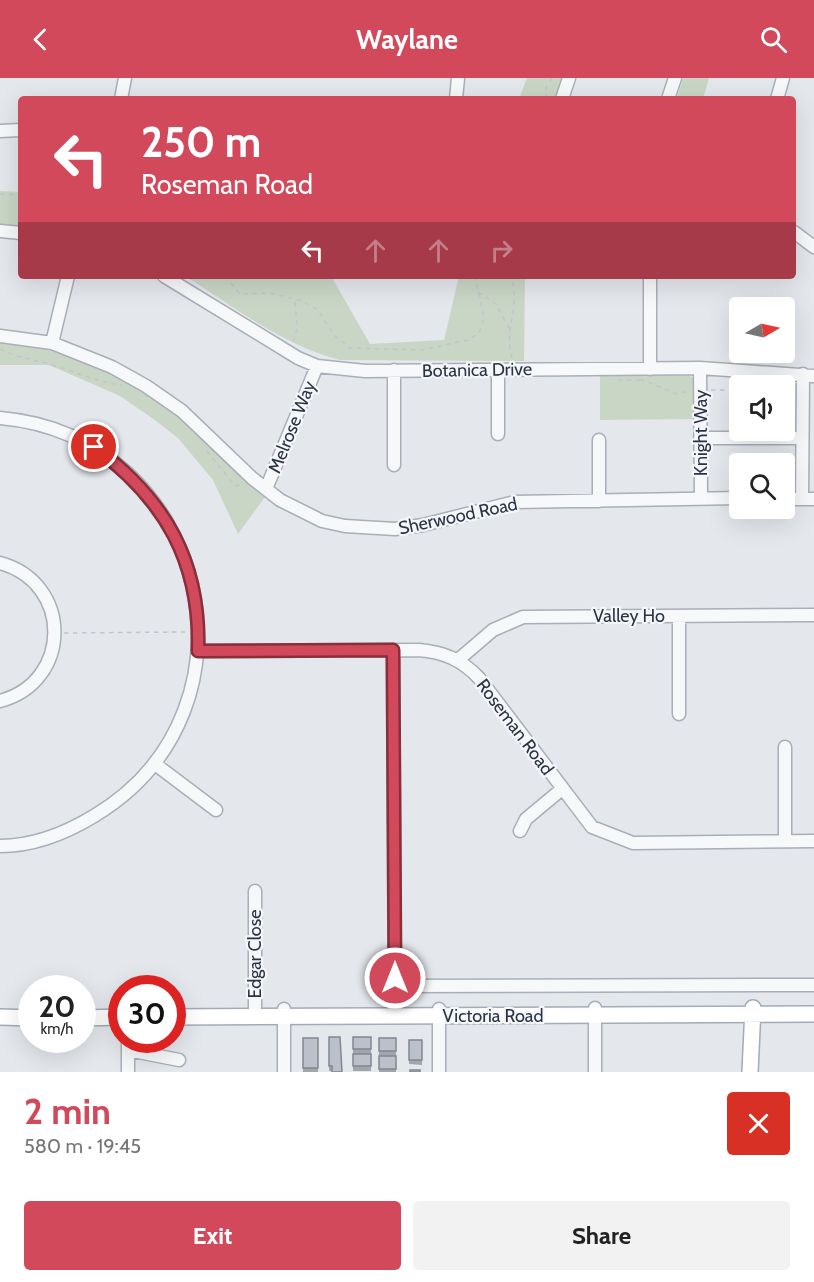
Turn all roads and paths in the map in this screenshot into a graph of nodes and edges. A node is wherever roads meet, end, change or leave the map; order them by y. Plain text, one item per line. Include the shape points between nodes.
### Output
1 (125, 78) edge
2 (458, 78) edge
3 (552, 78) edge
4 (568, 78) edge
5 (675, 78) edge
6 (783, 78) edge
7 (122, 96) edge
8 (456, 96) edge
9 (546, 96) edge
10 (563, 96) edge
11 (669, 96) edge
12 (778, 96) edge
13 (18, 130) edge
14 (0, 131) edge
15 (0, 194) edge
16 (18, 195) edge
17 (0, 231) edge
18 (18, 233) edge
19 (796, 234) edge
20 (814, 247) edge
21 (67, 279) edge
22 (169, 279) edge
23 (228, 279) edge
24 (476, 279) edge
25 (516, 279) edge
26 (650, 279) edge
27 (477, 292) junction
28 (295, 299) junction
29 (509, 328) junction
30 (0, 336) edge
31 (52, 343) junction
32 (0, 349) edge
33 (287, 352) junction
34 (316, 366) junction
35 (700, 368) junction
36 (498, 369) junction
37 (512, 369) junction
38 (646, 369) junction
39 (394, 370) junction
40 (808, 375) edge
41 (126, 386) dead end
42 (701, 390) junction
43 (729, 390) edge
44 (0, 418) edge
45 (498, 434) dead end
46 (700, 438) junction
47 (802, 438) junction
48 (599, 441) dead end
49 (203, 446) dead end
50 (394, 465) dead end
51 (252, 478) junction
52 (266, 489) junction
53 (701, 498) junction
54 (729, 498) edge
55 (808, 499) edge
56 (599, 501) junction
57 (0, 562) edge
58 (814, 615) edge
59 (679, 616) junction
60 (198, 632) junction
61 (57, 633) junction
62 (393, 650) junction
63 (198, 651) junction
64 (458, 660) junction
65 (0, 701) edge
66 (679, 714) dead end
67 (785, 747) dead end
68 (155, 764) junction
69 (562, 789) junction
70 (216, 810) dead end
71 (520, 831) dead end
72 (785, 841) junction
73 (814, 841) edge
74 (0, 846) edge
75 (255, 891) dead end
76 (814, 985) edge
77 (395, 986) junction
78 (814, 1009) edge
79 (0, 1010) edge
80 (18, 1010) edge
81 (186, 1011) edge
82 (595, 1012) junction
83 (750, 1012) junction
84 (255, 1013) junction
85 (284, 1013) junction
86 (395, 1013) junction
87 (439, 1013) junction
88 (814, 1014) edge
89 (186, 1016) edge
90 (0, 1017) edge
91 (18, 1018) edge
92 (128, 1053) edge
93 (147, 1053) edge
94 (179, 1060) dead end
95 (128, 1072) edge
96 (284, 1072) edge
97 (440, 1072) edge
98 (595, 1072) edge
99 (750, 1072) edge

1 - 7 street
2 - 8 street
3 - 9 path
4 - 10 street
5 - 11 street
6 - 12 street
13 - 14 street
15 - 16 path
17 - 18 street
19 - 20 street
21 - 31 street
22 - 33 street, Botanica Drive
23 - 28 path via 240,294 271,293
24 - 27 path
25 - 29 path via 513,284 516,306
26 - 38 street
27 - 28 path via 484,318 479,333 468,340 422,350 350,348 334,335 318,310
27 - 29 path via 496,304
28 - 33 path via 297,329
29 - 37 path
30 - 31 street, Sherwood Road
31 - 51 street, Sherwood Road via 112,367 163,397
32 - 41 path via 14,358 48,363 95,380
33 - 34 street, Botanica Drive
34 - 39 street, Botanica Drive
34 - 52 street, Melrose Way
35 - 38 street, Botanica Drive
35 - 40 street, Botanica Drive
35 - 42 street, Knight Way
36 - 37 street, Botanica Drive
36 - 39 street, Botanica Drive
36 - 45 street
37 - 38 street, Botanica Drive
38 - 42 path via 640,380 669,392
39 - 50 street
40 - 47 street
42 - 43 path
42 - 46 street, Knight Way
44 - 60 street via 34,423 67,434 94,447 136,481 176,537 191,572
46 - 47 street
46 - 53 street, Knight Way
47 - 55 street
48 - 56 street
49 - 51 path via 235,486 242,487
51 - 52 street, Sherwood Road
52 - 56 street, Sherwood Road via 294,509 322,521 370,530 423,525 507,502
53 - 54 street, Sherwood Road
53 - 56 street, Sherwood Road
57 - 61 street via 31,578 46,595
58 - 59 street, Valley Ho
59 - 64 street, Valley Ho via 523,617 493,630
59 - 66 street
60 - 61 path
60 - 63 street
61 - 65 street via 38,678 25,691
62 - 63 street, Roseman Road
62 - 64 street, Roseman Road via 430,651
62 - 77 street
63 - 68 street via 188,700
64 - 69 street, Roseman Road via 479,678
67 - 72 street
68 - 70 street
68 - 74 street via 112,806 67,831 33,842
69 - 71 street via 526,819
69 - 72 street, Roseman Road via 592,827 633,843
72 - 73 street, Roseman Road
75 - 84 street, Edgar Close
76 - 77 street, Victoria Road
77 - 86 street
78 - 83 main road, Victoria Road
79 - 80 main road
81 - 84 main road, Victoria Road
82 - 83 main road, Victoria Road
82 - 87 main road, Victoria Road
82 - 98 street
83 - 88 main road, Victoria Road
83 - 99 main road
84 - 85 main road, Victoria Road
84 - 89 main road, Victoria Road
85 - 86 main road, Victoria Road
85 - 96 street
86 - 87 main road, Victoria Road
87 - 97 street
90 - 91 main road
92 - 95 street
93 - 94 street

